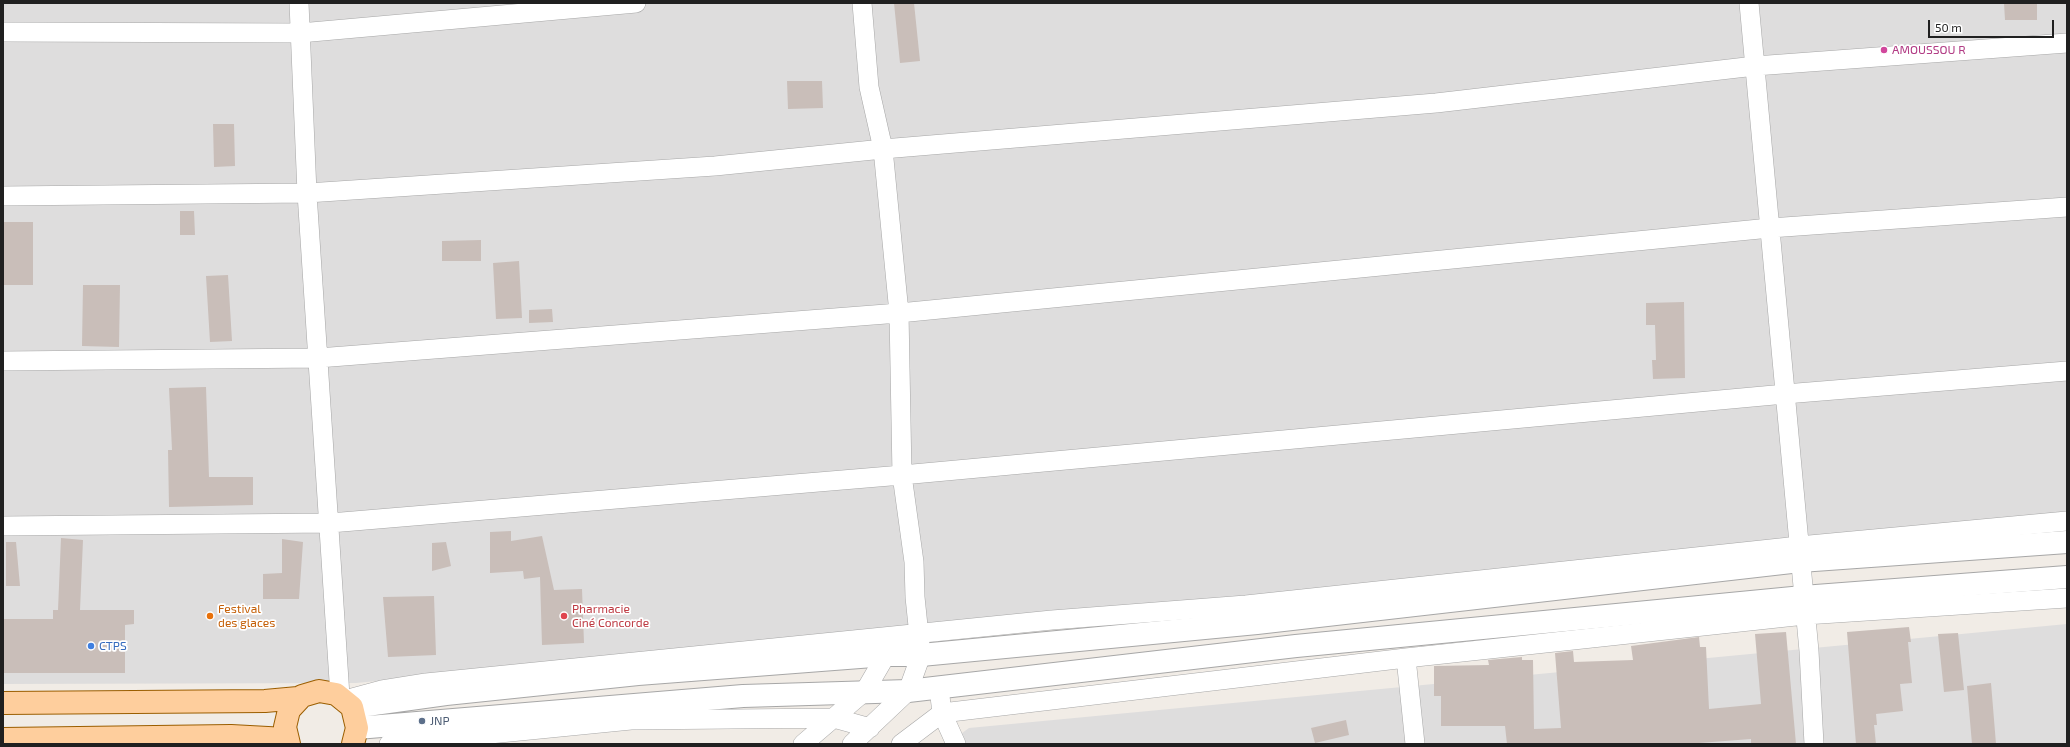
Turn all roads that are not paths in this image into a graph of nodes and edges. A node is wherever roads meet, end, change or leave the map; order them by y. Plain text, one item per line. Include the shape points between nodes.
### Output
1 (300, 3) edge
2 (636, 3) edge
3 (862, 3) edge
4 (1749, 3) edge
5 (3, 32) edge
6 (300, 33) junction
7 (2067, 43) edge
8 (1754, 66) junction
9 (883, 149) junction
10 (307, 192) junction
11 (3, 196) edge
12 (2067, 207) edge
13 (1770, 228) junction
14 (899, 313) junction
15 (318, 358) junction
16 (3, 361) edge
17 (2067, 371) edge
18 (1785, 394) junction
19 (902, 475) junction
20 (2067, 521) edge
21 (330, 523) junction
22 (3, 526) edge
23 (2067, 542) edge
24 (1800, 553) junction
25 (2067, 577) edge
26 (2067, 598) edge
27 (1804, 606) junction
28 (920, 645) junction
29 (886, 655) junction
30 (1406, 658) junction
31 (939, 688) junction
32 (866, 691) junction
33 (908, 691) junction
34 (298, 698) junction
35 (3, 703) edge
36 (942, 713) junction
37 (834, 718) junction
38 (352, 722) edge
39 (870, 728) junction
40 (117, 738) junction
41 (3, 739) edge
42 (288, 741) edge
43 (174, 744) edge
44 (390, 744) edge
45 (803, 744) edge
46 (852, 744) edge
47 (901, 744) edge
48 (956, 744) edge
49 (1415, 744) edge
50 (1814, 744) edge

1 - 6 street
2 - 6 street
3 - 9 street via 869,87
4 - 8 street
5 - 6 street
6 - 10 street
7 - 8 street
8 - 9 street via 1436,103
8 - 13 street
9 - 10 street via 715,166
9 - 14 street
10 - 11 street
10 - 15 street
12 - 13 street
13 - 14 street
13 - 18 street
14 - 15 street
14 - 19 street
15 - 16 street
15 - 21 street
17 - 18 street
18 - 19 street
18 - 24 street
19 - 21 street
19 - 28 street via 914,562
20 - 24 street
21 - 22 street
21 - 38 street
23 - 24 street
24 - 27 street
24 - 28 street via 1257,623
25 - 27 street
26 - 27 street
27 - 30 street
27 - 31 street via 1296,646
27 - 50 street
28 - 29 street
28 - 33 street
28 - 38 street via 426,683 382,690
29 - 32 street
29 - 38 street via 638,674 446,694
30 - 36 street
30 - 49 street
31 - 33 street
31 - 36 street
32 - 33 street
32 - 37 street
32 - 38 street via 743,696
33 - 39 street
34 - 35 main road via 265,702
34 - 38 main road via 319,691 332,692
34 - 42 main road via 286,715 284,727
36 - 47 street
36 - 48 street
37 - 39 street
37 - 44 street via 631,720
37 - 45 street
39 - 46 street
40 - 41 main road
40 - 42 main road via 231,736
40 - 43 main road

